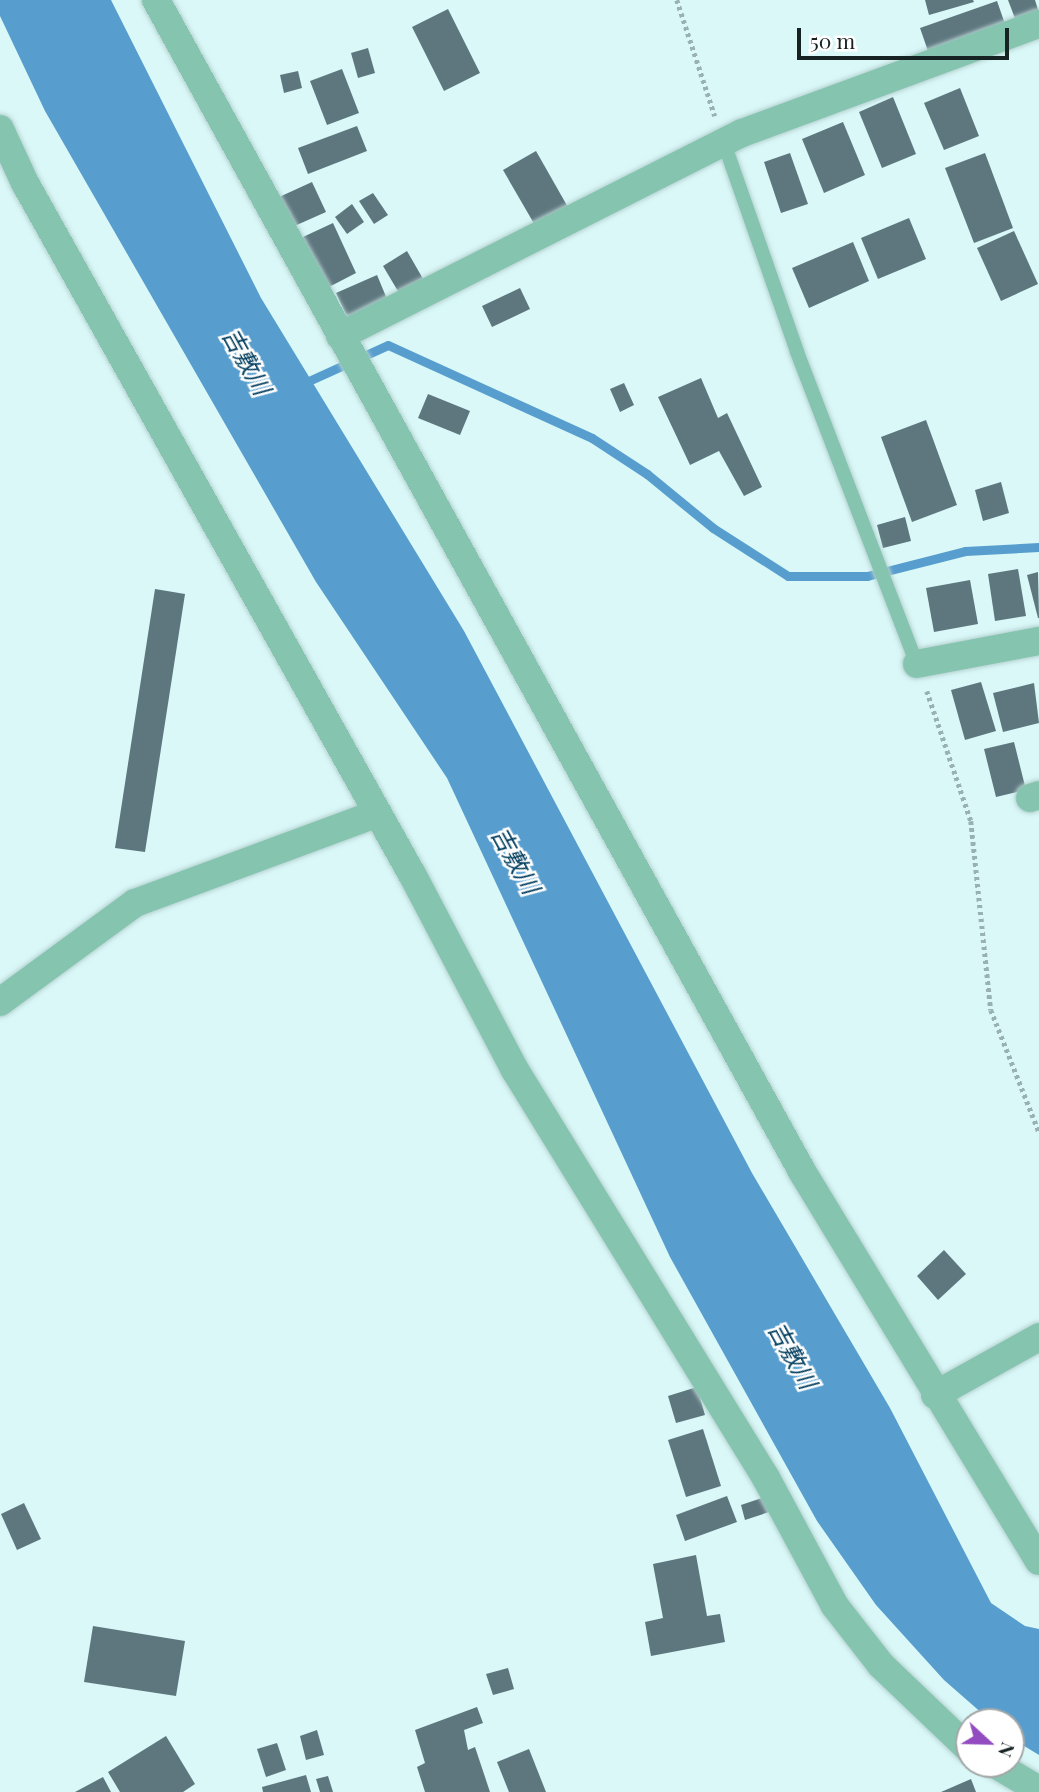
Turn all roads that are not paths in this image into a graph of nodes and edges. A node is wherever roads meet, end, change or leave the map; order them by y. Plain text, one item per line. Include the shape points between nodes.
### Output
1 (156, 0) edge
2 (1039, 24) edge
3 (0, 129) edge
4 (724, 143) junction
5 (343, 340) junction
6 (1039, 640) edge
7 (917, 664) joint
8 (375, 814) junction
9 (0, 1002) edge
10 (1039, 1337) edge
11 (934, 1395) junction
12 (1039, 1560) edge
13 (955, 1736) edge
14 (1019, 1778) edge
15 (1039, 1790) edge

1 - 5 street
2 - 4 street
3 - 8 street via 25,183
4 - 5 street
4 - 7 lane
5 - 11 street via 803,1173
6 - 7 street
8 - 9 street via 135,903
8 - 13 street via 413,876 515,1070 766,1478 835,1606 881,1665
10 - 11 street
11 - 12 street
14 - 15 street

